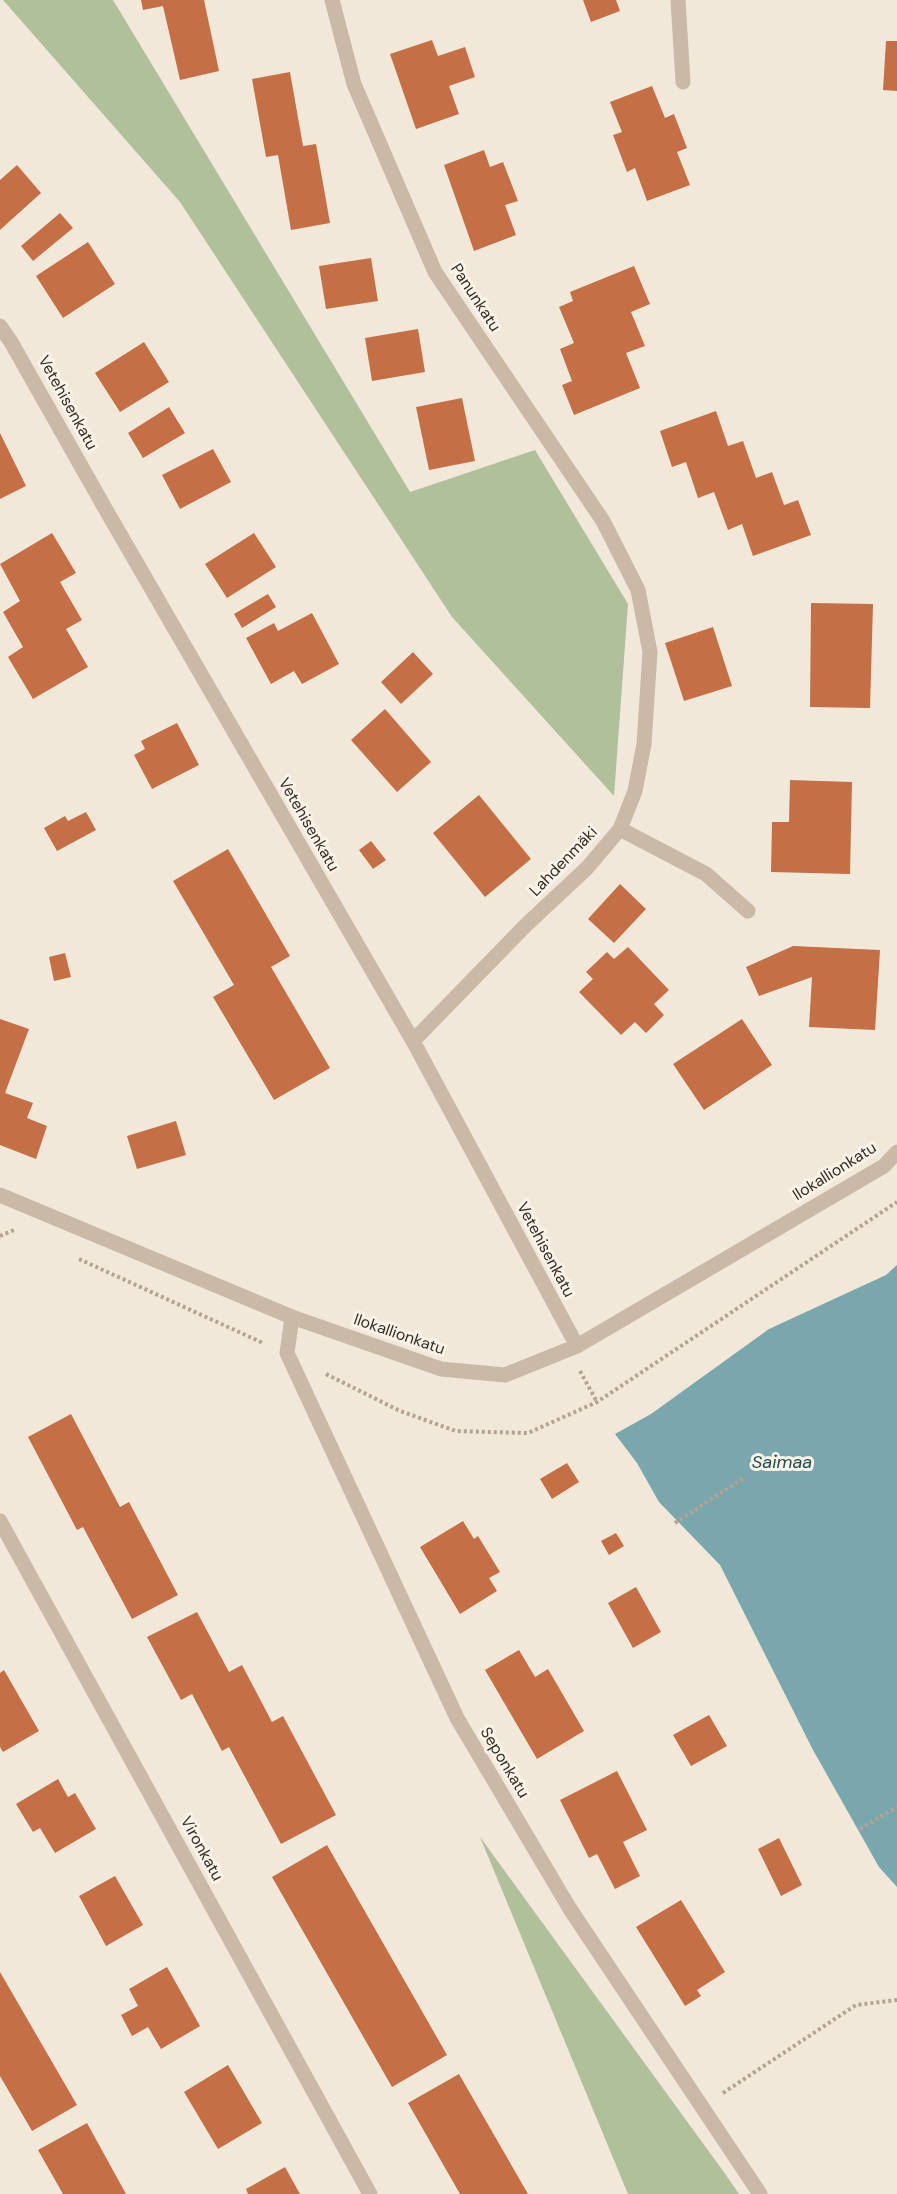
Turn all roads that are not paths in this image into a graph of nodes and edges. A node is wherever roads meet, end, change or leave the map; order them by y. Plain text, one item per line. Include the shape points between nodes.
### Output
1 (332, 0) edge
2 (678, 0) edge
3 (682, 82) dead end
4 (0, 326) edge
5 (638, 590) joint
6 (620, 829) junction
7 (748, 911) dead end
8 (412, 1041) junction
9 (897, 1152) edge
10 (0, 1195) edge
11 (291, 1317) junction
12 (572, 1348) junction
13 (0, 1521) edge
14 (370, 2194) edge
15 (760, 2194) edge

1 - 5 street, Panunkatu via 354,84 435,272 603,521
2 - 3 street
4 - 8 street, Vetehisenkatu
5 - 6 street, Lahdenmäki via 650,652 644,744 635,791
6 - 7 street via 706,874
6 - 8 street, Lahdenmäki via 587,868
8 - 12 street, Vetehisenkatu
9 - 12 street, Ilokallionkatu via 884,1166
10 - 11 street, Ilokallionkatu
11 - 12 street, Ilokallionkatu via 441,1369 505,1376
11 - 15 street, Seponkatu via 286,1353 457,1718 570,1909
13 - 14 street, Vironkatu

